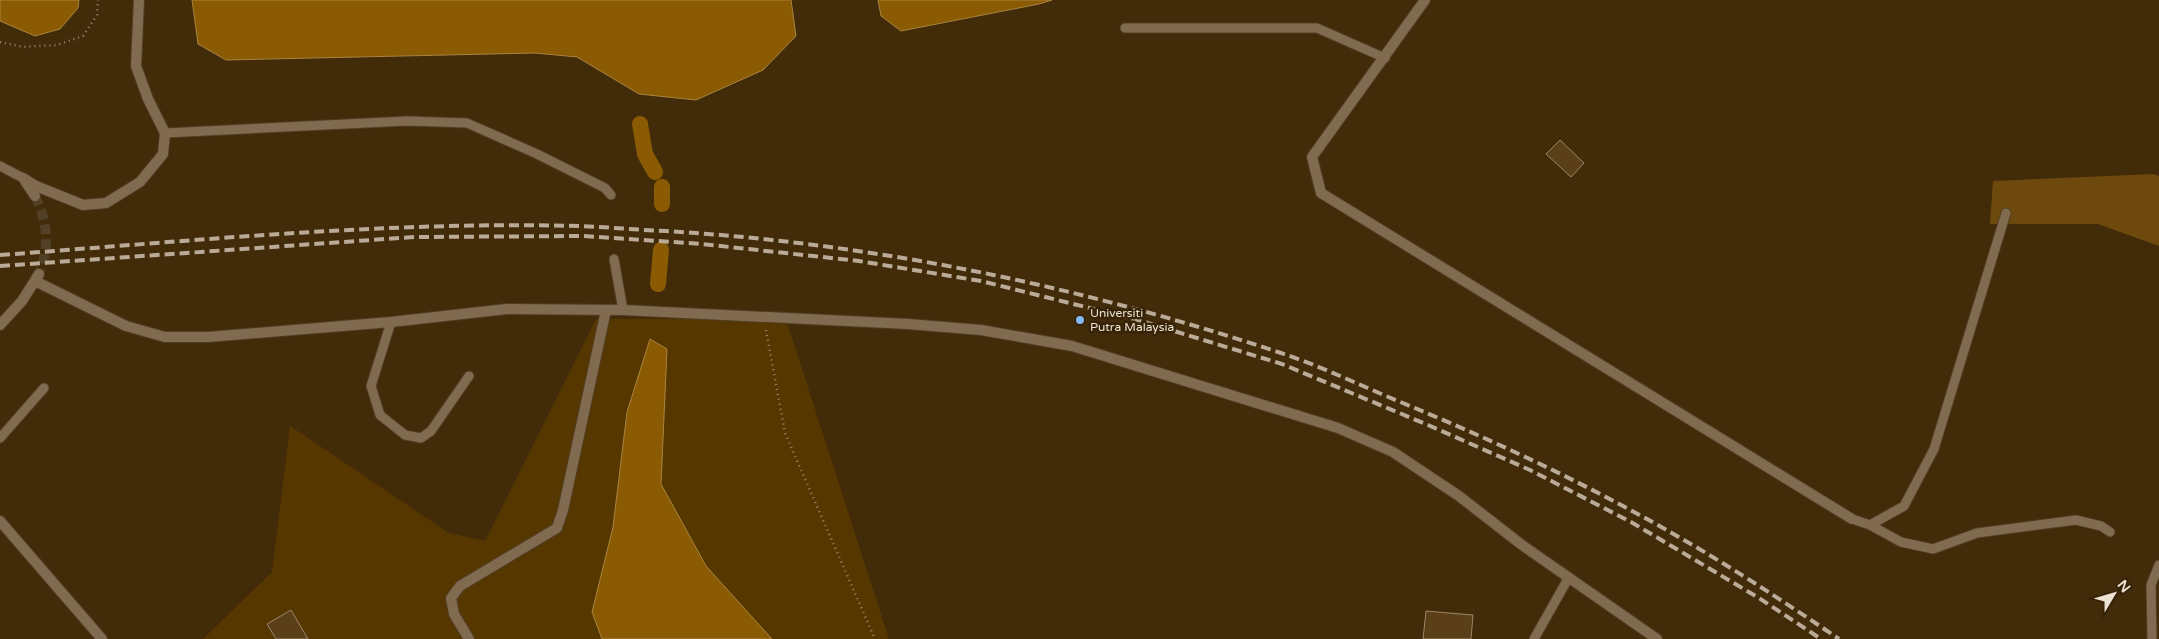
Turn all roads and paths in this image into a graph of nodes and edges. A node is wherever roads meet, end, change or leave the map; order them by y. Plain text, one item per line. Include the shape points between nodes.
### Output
1 (98, 0) edge
2 (139, 0) edge
3 (1425, 0) edge
4 (1125, 28) dead end
5 (0, 42) edge
6 (1385, 58) junction
7 (165, 133) junction
8 (0, 166) edge
9 (23, 178) junction
10 (611, 195) dead end
11 (35, 196) tunnel mouth
12 (2006, 213) dead end
13 (614, 259) dead end
14 (606, 310) junction
15 (623, 310) junction
16 (763, 316) junction
17 (391, 322) junction
18 (0, 325) edge
19 (469, 376) dead end
20 (44, 388) dead end
21 (0, 438) edge
22 (1852, 519) joint
23 (0, 521) edge
24 (1870, 525) junction
25 (2110, 532) dead end
26 (2159, 565) edge
27 (1569, 577) junction
28 (102, 639) edge
29 (468, 639) edge
30 (875, 639) edge
31 (1534, 639) edge
32 (1657, 639) edge
33 (2152, 639) edge

1 - 5 path via 97,15 83,36 57,45 23,47
2 - 7 street via 136,66
3 - 6 street
4 - 6 lane via 1317,28
6 - 22 street via 1312,157 1321,193
7 - 9 street via 163,154 140,182 106,203 83,206
7 - 10 lane via 407,121 467,124 537,154 605,188
8 - 9 lane
9 - 11 street
12 - 24 lane via 1934,449 1904,506
13 - 15 lane
14 - 15 street
14 - 17 street via 506,308
14 - 29 street via 557,528 460,586 451,598 454,614
15 - 16 street
16 - 27 street via 980,330 1072,346 1338,428 1393,452
16 - 30 path via 785,433
17 - 18 street via 208,337 165,337 126,326 37,278
17 - 19 lane via 371,386 380,414 405,434 421,438 431,431
20 - 21 lane
22 - 24 lane
23 - 28 street
24 - 25 lane via 1902,542 1933,549 1977,533 2076,520 2101,526
26 - 33 lane via 2151,585
27 - 31 lane
27 - 32 street

